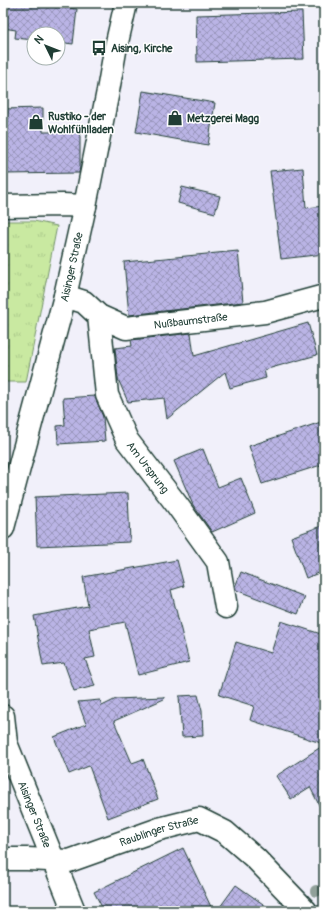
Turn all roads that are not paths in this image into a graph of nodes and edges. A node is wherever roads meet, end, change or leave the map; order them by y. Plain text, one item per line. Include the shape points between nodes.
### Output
1 (126, 3) edge
2 (3, 206) edge
3 (85, 206) junction
4 (65, 296) junction
5 (324, 296) edge
6 (99, 316) junction
7 (3, 528) edge
8 (226, 607) dead end
9 (3, 716) edge
10 (3, 859) edge
11 (52, 860) junction
12 (74, 911) edge
13 (306, 911) edge

1 - 3 street, Aisinger Straße
2 - 3 street
3 - 4 street, Aisinger Straße
4 - 6 street, Nußbaumstraße via 84,302
4 - 7 street, Aisinger Straße
5 - 6 street, Nußbaumstraße via 265,312 126,328
6 - 8 street, Am Ursprung via 107,395 127,440 218,562
9 - 11 street, Aisinger Straße via 6,743
10 - 11 street, Raublinger Straße
11 - 12 street, Aisinger Straße
11 - 13 street, Raublinger Straße via 69,861 159,829 199,819 225,832 256,859

